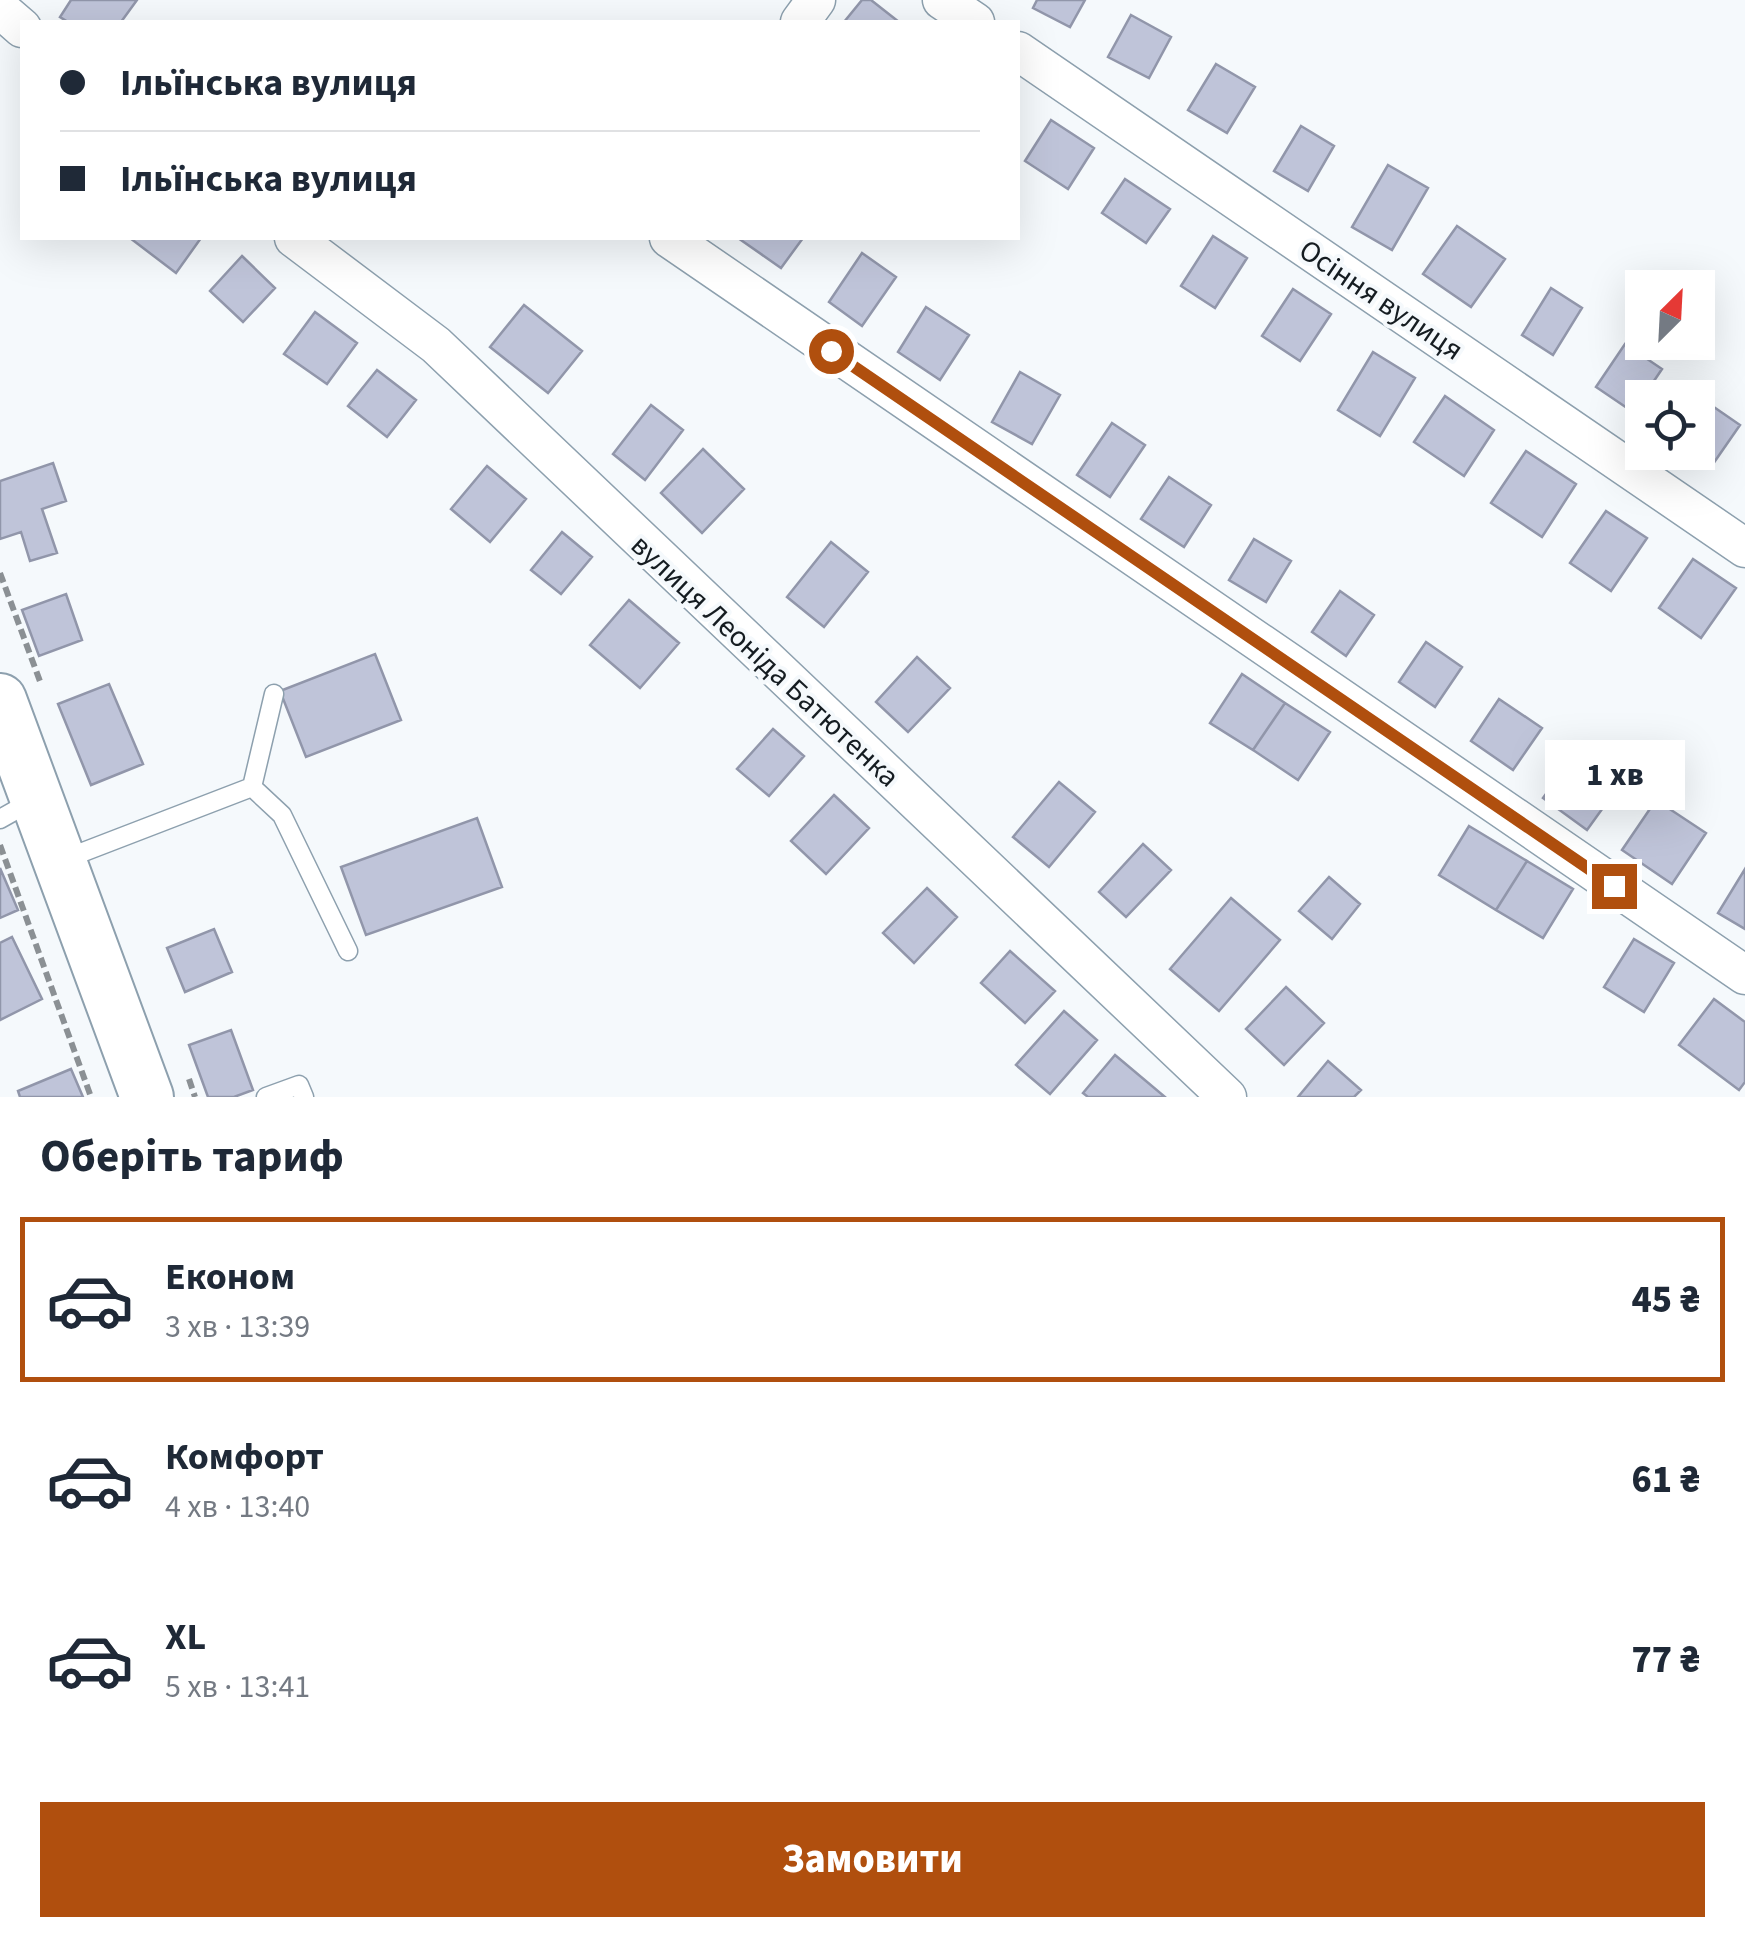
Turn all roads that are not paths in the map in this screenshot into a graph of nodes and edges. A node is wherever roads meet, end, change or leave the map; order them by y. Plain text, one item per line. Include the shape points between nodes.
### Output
1 (942, 0) edge
2 (0, 9) edge
3 (972, 20) edge
4 (20, 26) edge
5 (1020, 53) edge
6 (297, 240) edge
7 (671, 240) edge
8 (1745, 548) edge
9 (274, 694) dead end
10 (0, 700) edge
11 (252, 787) junction
12 (18, 808) edge
13 (60, 861) junction
14 (348, 952) dead end
15 (1745, 975) edge
16 (147, 1097) edge
17 (266, 1097) edge
18 (304, 1097) edge
19 (1227, 1097) edge

1 - 3 street
2 - 4 street
5 - 8 street, Осіння вулиця
6 - 19 street, вулиця Леоніда Батютенка via 436,345
7 - 15 street
9 - 11 lane
10 - 12 main road
11 - 13 lane
11 - 14 lane via 282,815
12 - 13 main road
13 - 16 main road
17 - 18 lane via 300,1086

